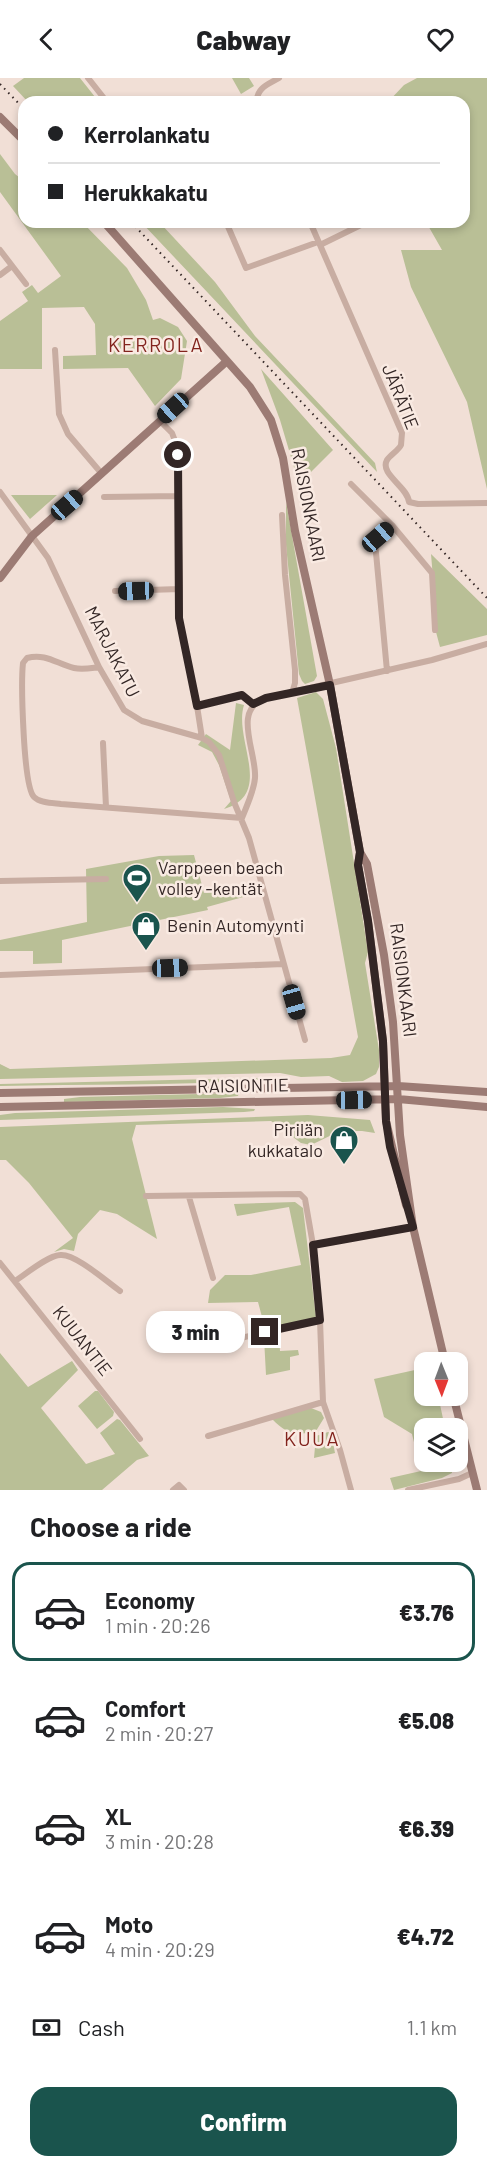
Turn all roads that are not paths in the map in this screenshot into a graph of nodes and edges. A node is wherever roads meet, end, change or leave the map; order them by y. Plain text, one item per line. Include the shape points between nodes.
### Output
1 (88, 78) edge
2 (279, 78) edge
3 (102, 96) edge
4 (258, 96) edge
5 (1, 118) edge
6 (18, 135) edge
7 (109, 228) edge
8 (229, 228) edge
9 (312, 228) edge
10 (354, 228) edge
11 (319, 244) junction
12 (0, 250) edge
13 (12, 266) junction
14 (0, 274) edge
15 (26, 284) dead end
16 (55, 350) dead end
17 (227, 361) junction
18 (160, 421) junction
19 (102, 474) junction
20 (351, 484) dead end
21 (0, 492) edge
22 (104, 496) dead end
23 (178, 496) junction
24 (487, 503) edge
25 (282, 515) dead end
26 (392, 525) junction
27 (32, 536) junction
28 (0, 578) edge
29 (180, 589) junction
30 (115, 591) dead end
31 (435, 630) dead end
32 (487, 644) edge
33 (99, 667) junction
34 (387, 671) junction
35 (330, 685) junction
36 (292, 693) junction
37 (253, 704) junction
38 (197, 706) junction
39 (202, 738) junction
40 (103, 743) dead end
41 (106, 807) junction
42 (242, 818) junction
43 (360, 852) junction
44 (106, 879) dead end
45 (0, 881) edge
46 (283, 964) junction
47 (0, 975) edge
48 (305, 1040) dead end
49 (385, 1086) junction
50 (398, 1086) junction
51 (487, 1092) edge
52 (0, 1093) edge
53 (385, 1100) junction
54 (398, 1100) junction
55 (0, 1107) edge
56 (487, 1107) edge
57 (146, 1196) dead end
58 (189, 1197) junction
59 (412, 1225) junction
60 (313, 1245) junction
61 (0, 1263) edge
62 (213, 1278) dead end
63 (15, 1281) junction
64 (120, 1291) dead end
65 (320, 1320) junction
66 (223, 1342) dead end
67 (444, 1352) edge
68 (322, 1402) junction
69 (456, 1406) edge
70 (208, 1436) dead end
71 (140, 1439) dead end
72 (472, 1473) junction
73 (172, 1490) edge
74 (184, 1490) edge
75 (351, 1490) edge
76 (408, 1490) edge
77 (477, 1490) edge

1 - 3 street
2 - 4 street via 262,88
5 - 6 main road
7 - 17 main road, RAISIONKAARI
8 - 11 street via 246,268
9 - 11 street, JÄRÄTIE
10 - 11 street
11 - 24 street, JÄRÄTIE via 402,433 401,445 387,459 389,474 407,493 409,502
12 - 13 street
13 - 14 street
13 - 15 street
16 - 19 street via 58,414 68,434
17 - 18 main road
17 - 35 main road, RAISIONKAARI via 262,403 276,432
18 - 19 main road
18 - 23 street via 176,440
19 - 27 main road
20 - 26 street
21 - 27 street, MARJAKATU
22 - 23 street
23 - 29 street
25 - 36 street via 295,670
26 - 31 street via 432,573
26 - 34 street via 375,542
27 - 28 main road
27 - 33 street, MARJAKATU via 48,558
29 - 30 street
29 - 38 street via 180,630
32 - 34 street
33 - 39 street, MARJAKATU via 118,702 132,716
33 - 41 street via 80,669 44,657 27,658 22,670 24,737 33,796 41,801
34 - 35 street
35 - 36 street
35 - 43 main road, RAISIONKAARI
36 - 37 street
37 - 38 street via 242,695
37 - 42 street via 247,724 255,781
38 - 39 street
39 - 42 street via 219,755
40 - 41 street
41 - 42 street
42 - 46 street
43 - 49 main road, RAISIONKAARI via 358,865 372,947
43 - 50 main road, RAISIONKAARI via 367,864 379,919
44 - 45 street
46 - 47 street
46 - 48 street
49 - 50 main road, RAISIONTIE
49 - 52 main road, RAISIONTIE
49 - 53 main road, RAISIONKAARI
50 - 51 main road, RAISIONTIE
50 - 54 main road, RAISIONKAARI
53 - 54 main road, RAISIONTIE
53 - 55 main road, RAISIONTIE
53 - 59 main road, RAISIONKAARI via 390,1147
54 - 56 main road, RAISIONTIE
54 - 59 main road, RAISIONKAARI
57 - 58 street
58 - 60 street via 300,1194 305,1199
58 - 62 street
59 - 60 street
59 - 67 main road, RAISIONKAARI
60 - 65 street
61 - 63 street, KUUANTIE
63 - 64 street via 62,1254
63 - 71 street, KUUANTIE
65 - 66 street
65 - 68 street
68 - 70 street
68 - 75 street
69 - 72 main road
72 - 76 street
72 - 77 main road
73 - 74 street via 179,1485

